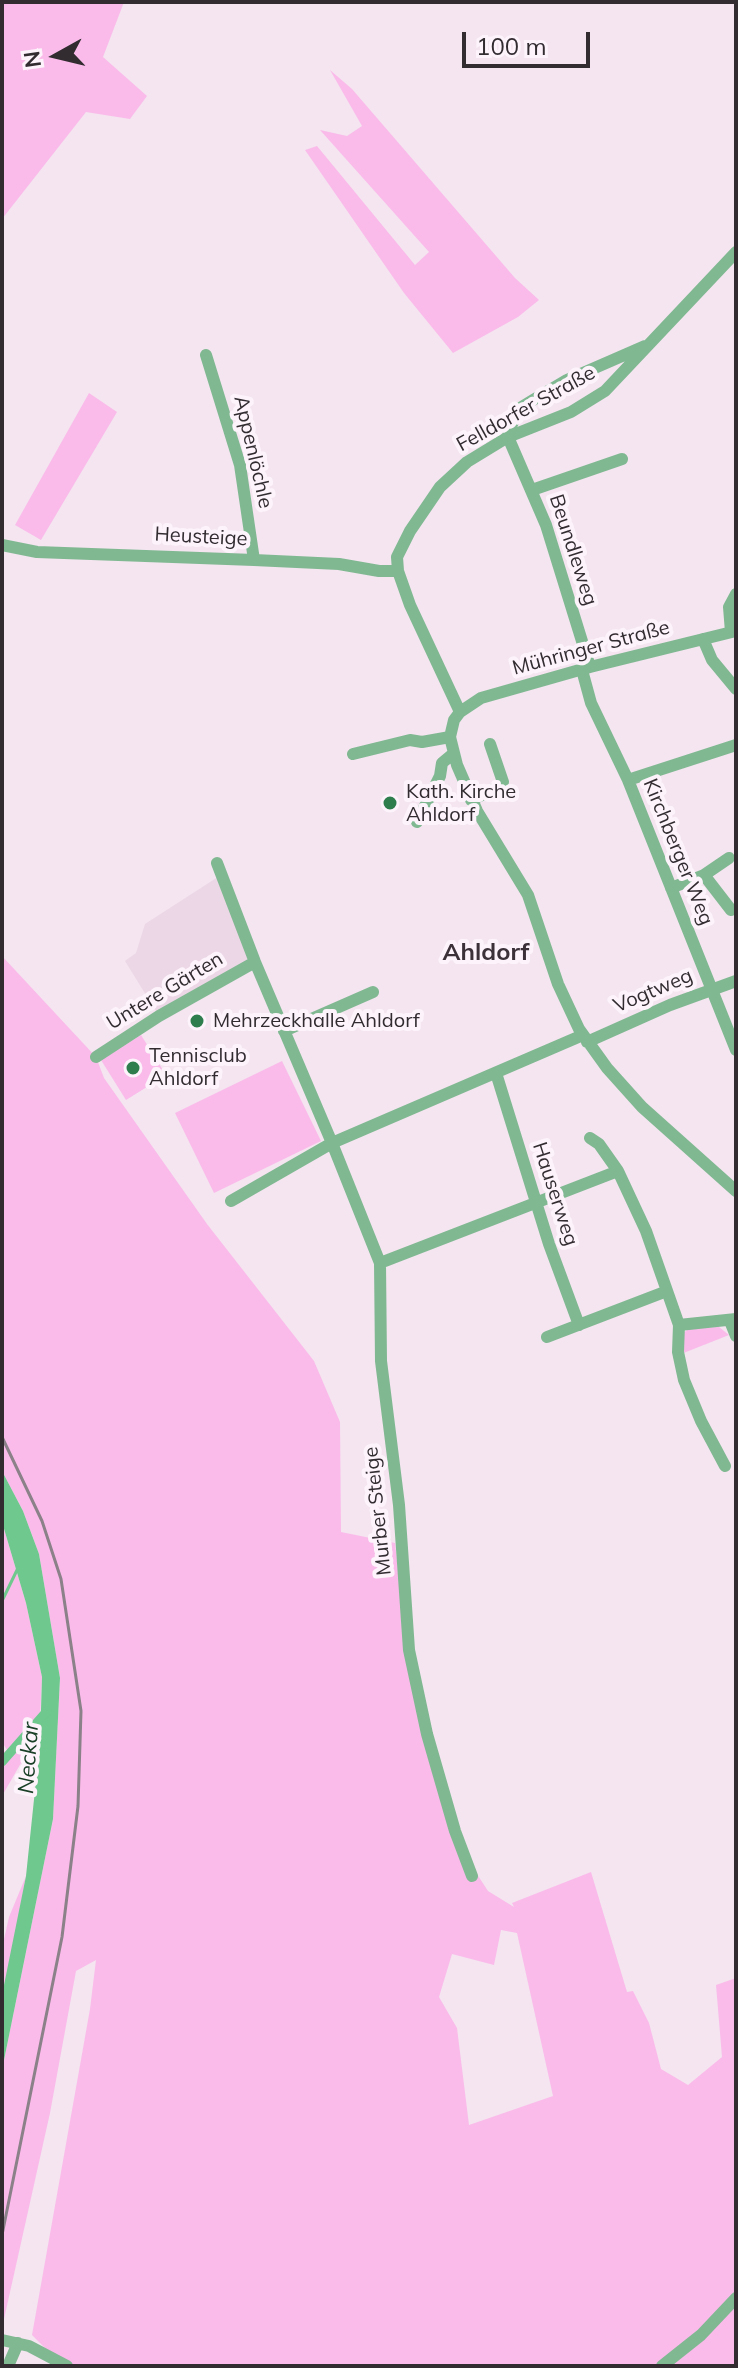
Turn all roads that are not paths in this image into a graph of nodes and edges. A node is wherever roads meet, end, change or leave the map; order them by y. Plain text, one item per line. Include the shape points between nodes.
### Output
1 (735, 256) edge
2 (648, 344) junction
3 (206, 355) dead end
4 (508, 437) junction
5 (622, 459) dead end
6 (532, 490) junction
7 (2, 545) edge
8 (254, 560) junction
9 (398, 571) junction
10 (736, 594) edge
11 (734, 632) edge
12 (703, 639) junction
13 (586, 668) junction
14 (736, 689) edge
15 (460, 712) junction
16 (450, 737) junction
17 (490, 744) dead end
18 (736, 745) edge
19 (454, 753) junction
20 (353, 754) dead end
21 (628, 780) junction
22 (471, 800) junction
23 (417, 822) dead end
24 (729, 858) dead end
25 (217, 863) dead end
26 (704, 875) junction
27 (671, 888) junction
28 (731, 910) dead end
29 (255, 962) junction
30 (736, 981) edge
31 (711, 989) junction
32 (373, 992) dead end
33 (284, 1031) junction
34 (585, 1038) junction
35 (736, 1050) edge
36 (96, 1057) dead end
37 (496, 1073) junction
38 (590, 1138) dead end
39 (332, 1143) junction
40 (618, 1171) junction
41 (736, 1191) edge
42 (231, 1201) dead end
43 (536, 1203) junction
44 (380, 1263) junction
45 (667, 1291) junction
46 (733, 1320) edge
47 (579, 1325) junction
48 (679, 1325) junction
49 (736, 1336) edge
50 (547, 1337) dead end
51 (725, 1466) dead end
52 (472, 1876) dead end
53 (736, 2298) edge
54 (2, 2340) edge
55 (18, 2343) junction
56 (8, 2366) edge
57 (19, 2366) edge
58 (67, 2366) edge
59 (662, 2366) edge

1 - 2 street, Felldorfer Straße
2 - 4 street, Felldorfer Straße via 598,396
2 - 4 street via 567,380 520,408
3 - 8 street, Appenlöchle via 240,465
4 - 6 street, Beundleweg
4 - 9 street, Felldorfer Straße via 467,462 440,487 400,550
5 - 6 street, Beundleweg
6 - 13 street, Beundleweg
7 - 8 street, Heusteige via 37,552
8 - 9 street, Heusteige
9 - 15 street
10 - 11 street via 729,607
11 - 12 street, Mühringer Straße
12 - 13 street, Mühringer Straße
12 - 14 street via 712,660
13 - 15 street, Mühringer Straße via 481,698
13 - 21 street, Kirchberger Weg via 595,713
15 - 16 street
16 - 19 street
16 - 20 street
17 - 22 street via 503,782
18 - 21 street
19 - 22 street
19 - 23 street via 442,763
21 - 27 street, Kirchberger Weg
22 - 34 street via 528,895 558,984
24 - 26 street
25 - 29 street, Untere Gärten
26 - 27 street
26 - 28 street
27 - 31 street, Kirchberger Weg
29 - 33 street, Untere Gärten
29 - 36 street, Untere Gärten
30 - 31 street, Vogtweg
31 - 34 street, Vogtweg
31 - 35 street, Kirchberger Weg
32 - 33 street
33 - 39 street, Untere Gärten
34 - 37 street
34 - 41 street via 642,1107
37 - 39 street
37 - 43 street, Hauserweg
38 - 40 street
39 - 42 street
39 - 44 street, Murber Steige
40 - 43 street
40 - 45 street
43 - 44 street
43 - 47 street, Hauserweg
44 - 52 street, Murber Steige via 381,1361 399,1505 409,1650 427,1734
45 - 47 street
45 - 48 street
46 - 48 street
46 - 49 street
47 - 50 street
48 - 51 street via 684,1380
53 - 59 street
54 - 55 street
55 - 56 street
55 - 57 street
55 - 58 street

